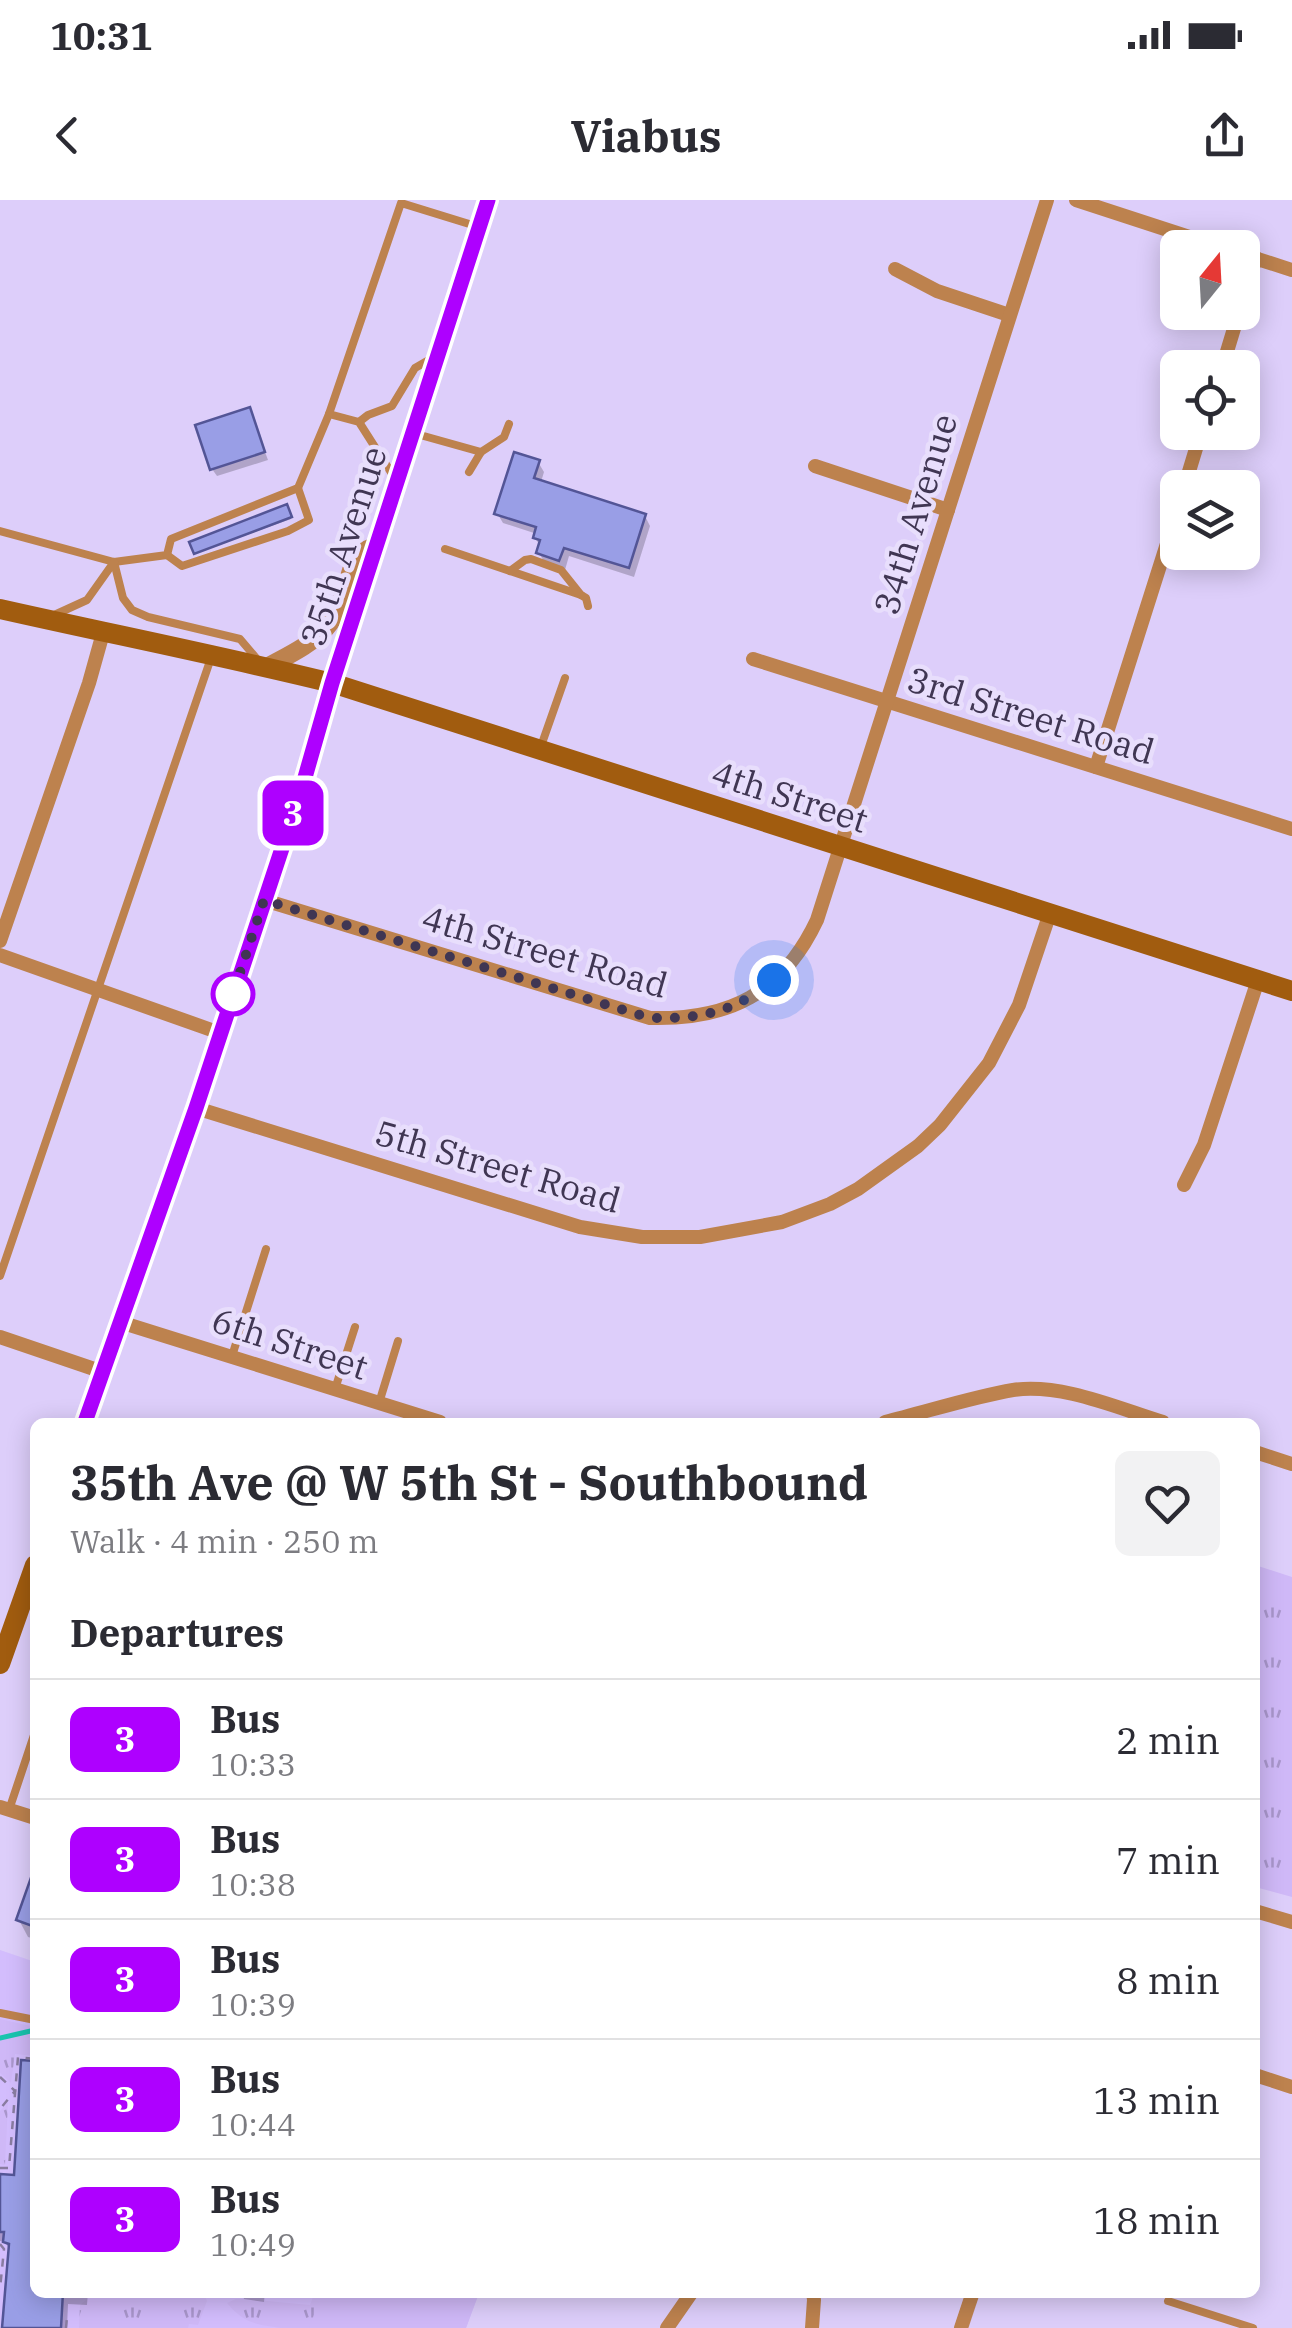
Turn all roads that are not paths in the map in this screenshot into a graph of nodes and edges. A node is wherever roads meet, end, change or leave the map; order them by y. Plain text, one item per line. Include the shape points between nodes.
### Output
1 (488, 200) edge
2 (1047, 200) edge
3 (1076, 200) edge
4 (480, 228) junction
5 (1168, 230) edge
6 (1260, 260) edge
7 (896, 269) dead end
8 (1292, 270) edge
9 (1009, 315) junction
10 (438, 355) junction
11 (329, 414) junction
12 (359, 422) junction
13 (510, 424) dead end
14 (413, 433) junction
15 (481, 452) junction
16 (815, 466) dead end
17 (468, 472) dead end
18 (397, 482) junction
19 (298, 488) junction
20 (277, 496) junction
21 (256, 504) junction
22 (280, 506) dead end
23 (948, 510) junction
24 (237, 512) junction
25 (260, 514) dead end
26 (284, 520) dead end
27 (240, 522) dead end
28 (0, 531) edge
29 (288, 531) junction
30 (377, 545) junction
31 (445, 548) dead end
32 (167, 555) junction
33 (114, 562) junction
34 (1160, 566) edge
35 (510, 571) junction
36 (580, 594) junction
37 (588, 606) dead end
38 (0, 609) edge
39 (44, 619) junction
40 (103, 633) junction
41 (212, 654) junction
42 (753, 659) dead end
43 (265, 667) junction
44 (565, 678) dead end
45 (332, 683) junction
46 (888, 702) junction
47 (540, 750) junction
48 (1096, 767) junction
49 (1292, 828) edge
50 (841, 846) junction
51 (264, 900) junction
52 (1050, 914) junction
53 (0, 940) edge
54 (0, 955) edge
55 (1258, 980) junction
56 (96, 989) junction
57 (1292, 991) edge
58 (220, 1033) junction
59 (196, 1108) junction
60 (1184, 1185) dead end
61 (266, 1250) dead end
62 (0, 1276) edge
63 (120, 1322) junction
64 (355, 1327) dead end
65 (0, 1337) edge
66 (398, 1341) dead end
67 (232, 1356) junction
68 (102, 1372) junction
69 (335, 1389) junction
70 (379, 1403) junction
71 (1126, 1417) edge
72 (86, 1418) edge
73 (427, 1418) edge
74 (901, 1418) edge
75 (1260, 1454) edge
76 (1292, 1464) edge
77 (30, 1578) edge
78 (0, 1664) edge
79 (30, 1744) edge
80 (4, 1808) edge
81 (30, 1816) edge
82 (1260, 1912) edge
83 (1292, 1922) edge
84 (0, 2013) edge
85 (30, 2019) edge
86 (1260, 2077) edge
87 (1292, 2087) edge
88 (688, 2298) edge
89 (814, 2298) edge
90 (971, 2298) edge
91 (1168, 2301) dead end
92 (667, 2328) edge
93 (812, 2328) edge
94 (961, 2328) edge
95 (1253, 2328) edge

1 - 4 street, 35th Avenue
2 - 9 street, 34th Avenue
3 - 5 street
4 - 10 street, 35th Avenue
4 - 11 lane via 401,203
6 - 8 street
7 - 9 street via 936,291
9 - 23 street, 34th Avenue
10 - 12 lane via 415,368 392,406
10 - 14 street, 35th Avenue
11 - 12 lane
11 - 19 lane
12 - 18 lane
13 - 15 lane via 504,438
14 - 15 lane
14 - 18 street, 35th Avenue
15 - 17 lane
16 - 23 street
18 - 30 street, 35th Avenue
19 - 20 lane
19 - 29 lane via 309,520
20 - 21 lane
20 - 22 lane
21 - 24 lane
21 - 25 lane
23 - 46 street, 34th Avenue
24 - 27 lane
24 - 32 lane via 171,539
26 - 29 lane
28 - 33 lane
29 - 32 lane via 268,532 182,566
30 - 43 street via 356,554 326,628
30 - 45 street, 35th Avenue
31 - 35 lane
32 - 33 lane
33 - 39 lane via 87,600
33 - 43 lane via 132,610 240,639
34 - 48 street
35 - 36 lane
35 - 36 lane via 531,559 566,572
36 - 37 lane
38 - 39 main road, 4th Street
39 - 40 main road, 4th Street
40 - 41 main road, 4th Street
40 - 53 street
41 - 43 main road, 4th Street
41 - 56 lane
42 - 46 street, 3rd Street Road
43 - 45 main road, 4th Street
44 - 47 lane
45 - 47 main road, 4th Street
45 - 51 main road, 35th Avenue
46 - 48 street, 3rd Street Road
46 - 50 street, 34th Avenue
47 - 50 main road, 4th Street
48 - 49 street, 3rd Street Road
50 - 51 street, 4th Street Road via 817,920 790,963 738,1004 685,1019 633,1014
50 - 52 main road, 4th Street
51 - 58 main road, 35th Avenue
52 - 55 main road, 4th Street
52 - 59 street, 5th Street Road via 997,1048 940,1125 858,1189 782,1222 700,1237 580,1227
54 - 56 street
55 - 57 main road, 4th Street
55 - 60 street via 1204,1145
56 - 58 street
56 - 62 lane
58 - 59 main road, 35th Avenue
59 - 63 main road, 35th Avenue
61 - 67 lane
63 - 67 street, 6th Street
63 - 68 main road, 35th Avenue
64 - 69 lane
65 - 68 street
66 - 70 lane
67 - 69 street, 6th Street
68 - 72 main road, 35th Avenue
69 - 70 street, 6th Street
70 - 73 street, 6th Street
71 - 74 street via 1054,1391 1015,1390
75 - 76 street
77 - 78 main road
79 - 80 lane
80 - 81 street
82 - 83 street
84 - 85 lane
86 - 87 street
88 - 92 street
89 - 93 street
90 - 94 street
91 - 95 lane

